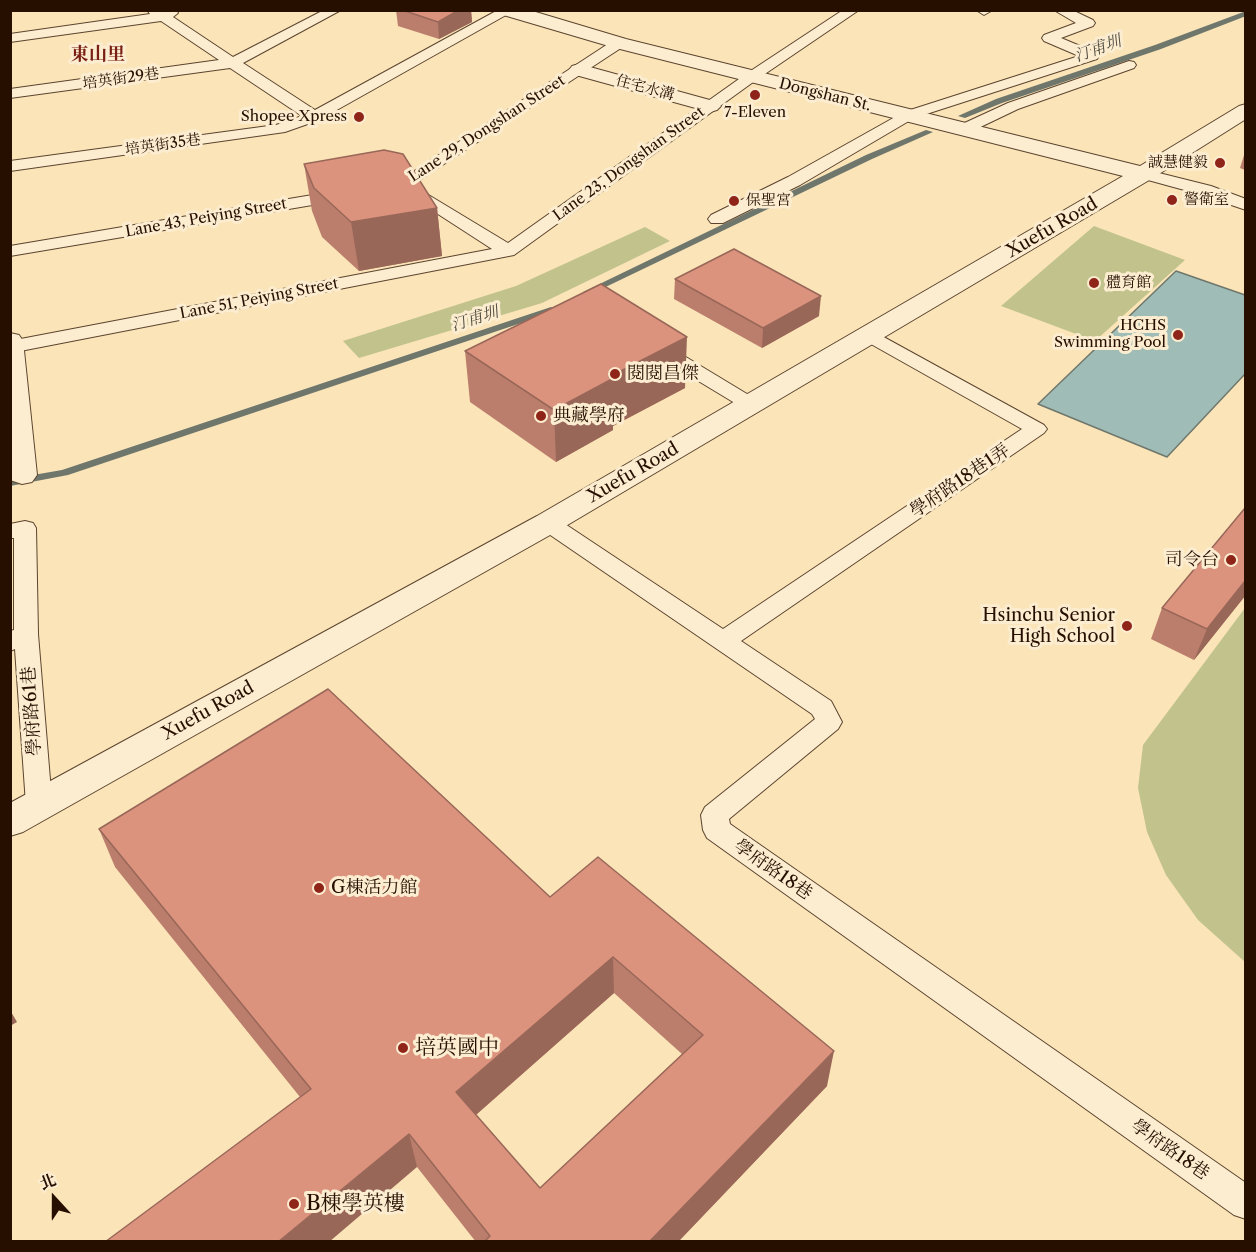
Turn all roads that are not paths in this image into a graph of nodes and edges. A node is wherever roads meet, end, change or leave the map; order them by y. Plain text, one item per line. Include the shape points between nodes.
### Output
1 (176, 10) edge
2 (335, 10) edge
3 (853, 10) edge
4 (1059, 10) edge
5 (508, 11) edge
6 (158, 14) edge
7 (10, 38) edge
8 (619, 43) junction
9 (232, 63) junction
10 (1129, 65) dead end
11 (579, 70) junction
12 (751, 77) junction
13 (10, 94) edge
14 (710, 106) junction
15 (1245, 110) edge
16 (909, 115) junction
17 (314, 117) junction
18 (964, 129) junction
19 (10, 166) edge
20 (1143, 174) junction
21 (353, 193) edge
22 (1245, 205) edge
23 (717, 219) dead end
24 (10, 250) edge
25 (508, 251) junction
26 (869, 335) junction
27 (638, 336) edge
28 (10, 341) edge
29 (11, 347) edge
30 (750, 404) junction
31 (22, 475) dead end
32 (548, 523) junction
33 (10, 531) edge
34 (18, 638) edge
35 (723, 640) junction
36 (39, 804) junction
37 (10, 821) edge
38 (1245, 1203) edge

1 - 6 lane
2 - 9 lane, 培英街29巷
3 - 12 lane, Lane 23, Dongshan Street
4 - 16 lane via 1088,22 1049,38 1092,56
5 - 8 street, Dongshan St.
5 - 17 lane, 培英街35巷
6 - 7 lane
6 - 9 lane
8 - 11 lane, Lane 29, Dongshan Street
8 - 12 street, Dongshan St.
9 - 13 lane, 培英街29巷
9 - 17 lane
10 - 18 lane via 1013,106
11 - 14 street, 住宅水溝
11 - 25 lane, Lane 29, Dongshan Street via 395,186
12 - 14 lane, Lane 23, Dongshan Street
12 - 16 street, Dongshan St.
14 - 25 lane, Lane 23, Dongshan Street
15 - 20 street, Xuefu Road
16 - 18 street, Dongshan St.
16 - 23 lane via 794,181
17 - 19 lane, 培英街35巷 via 279,129
18 - 20 street, Dongshan St.
20 - 22 lane
20 - 26 street, Xuefu Road
21 - 24 lane, Lane 43, Peiying Street
25 - 29 lane, Lane 51, Peiying Street
26 - 30 street, Xuefu Road
26 - 35 lane, 學府路18巷1弄 via 1037,429
27 - 30 lane
28 - 29 street
29 - 31 street
30 - 32 street, Xuefu Road
32 - 35 lane, 學府路18巷
32 - 36 street, Xuefu Road
33 - 34 lane, 學府路61巷 via 25,528
34 - 36 lane, 學府路61巷
35 - 38 lane, 學府路18巷 via 822,708 829,722 715,815 717,830
36 - 37 street, Xuefu Road

